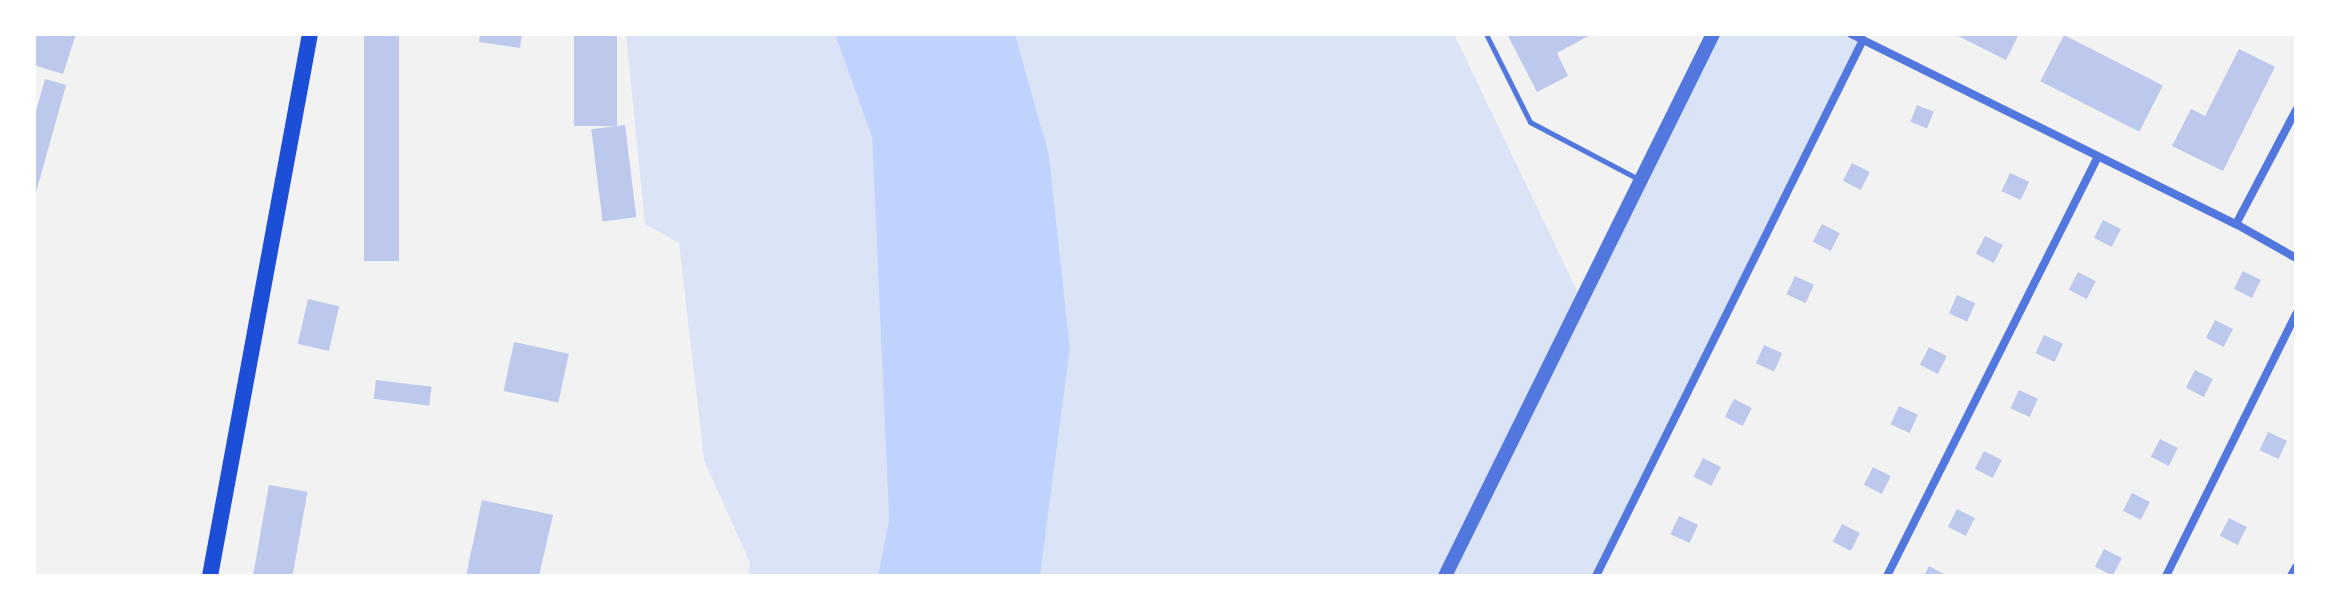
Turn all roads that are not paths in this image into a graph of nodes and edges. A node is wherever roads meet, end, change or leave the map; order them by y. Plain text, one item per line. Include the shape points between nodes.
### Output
1 (310, 34) edge
2 (1486, 34) edge
3 (1713, 34) edge
4 (1851, 34) edge
5 (1863, 40) junction
6 (2296, 110) edge
7 (2097, 158) junction
8 (1640, 180) junction
9 (2236, 224) junction
10 (2296, 258) edge
11 (2296, 314) edge
12 (2296, 567) edge
13 (210, 576) edge
14 (1445, 576) edge
15 (1596, 576) edge
16 (1887, 576) edge
17 (2166, 576) edge
18 (2291, 576) edge

1 - 13 main road
2 - 8 lane via 1530,122
3 - 8 street
4 - 5 street
5 - 7 street
5 - 15 street
6 - 9 street
7 - 9 street
7 - 16 street
8 - 14 street
9 - 10 street
11 - 17 street
12 - 18 street

